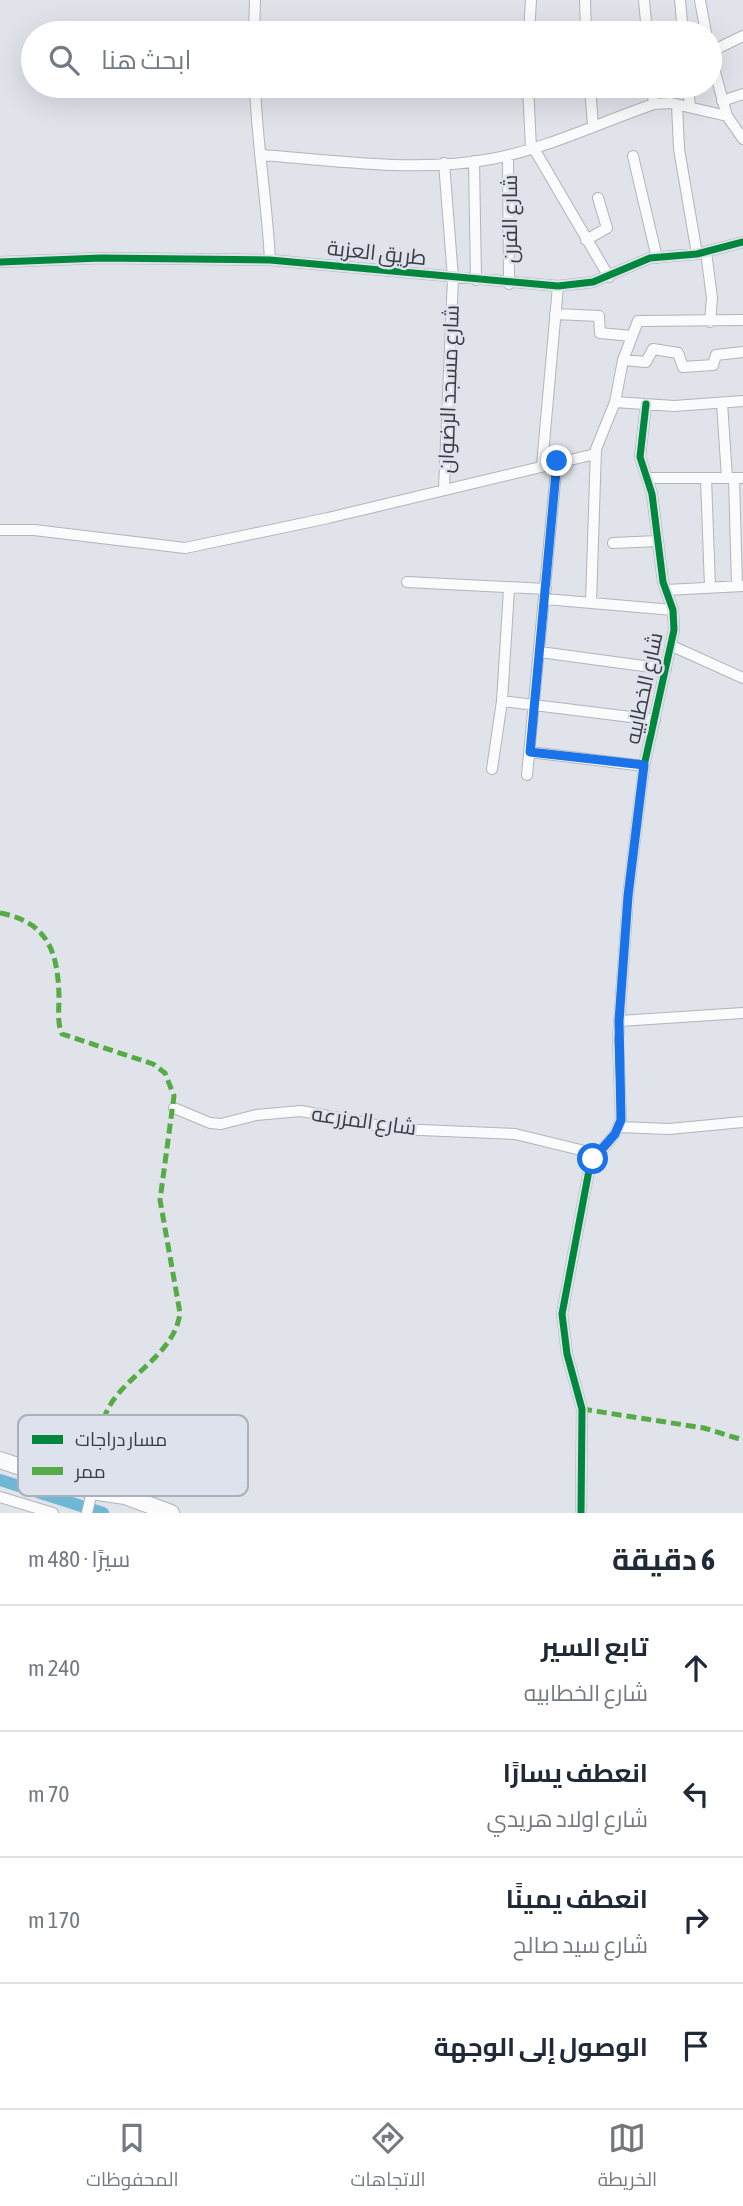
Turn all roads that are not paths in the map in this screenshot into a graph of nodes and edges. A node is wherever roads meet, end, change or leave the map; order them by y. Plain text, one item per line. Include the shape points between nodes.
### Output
1 (255, 0) edge
2 (531, 0) edge
3 (585, 0) edge
4 (644, 0) edge
5 (680, 0) edge
6 (699, 0) edge
7 (254, 21) edge
8 (530, 21) edge
9 (586, 21) edge
10 (646, 21) edge
11 (682, 21) edge
12 (703, 21) edge
13 (743, 36) edge
14 (722, 47) edge
15 (743, 94) edge
16 (256, 98) edge
17 (529, 98) edge
18 (591, 98) edge
19 (653, 98) edge
20 (689, 98) edge
21 (721, 98) edge
22 (722, 101) junction
23 (654, 104) junction
24 (677, 105) junction
25 (690, 107) junction
26 (727, 116) junction
27 (593, 125) junction
28 (743, 139) edge
29 (532, 148) junction
30 (260, 155) junction
31 (508, 155) junction
32 (633, 156) dead end
33 (474, 161) junction
34 (444, 163) junction
35 (598, 198) dead end
36 (586, 240) junction
37 (743, 242) edge
38 (701, 253) junction
39 (657, 258) junction
40 (270, 260) junction
41 (0, 262) edge
42 (609, 277) junction
43 (453, 278) junction
44 (476, 280) junction
45 (509, 284) junction
46 (558, 286) junction
47 (555, 314) junction
48 (743, 320) edge
49 (710, 323) junction
50 (631, 336) junction
51 (743, 352) edge
52 (623, 360) junction
53 (743, 401) edge
54 (615, 402) junction
55 (722, 403) junction
56 (646, 404) junction
57 (595, 454) junction
58 (557, 461) junction
59 (542, 465) junction
60 (647, 478) junction
61 (706, 478) junction
62 (735, 478) edge
63 (444, 489) junction
64 (739, 501) edge
65 (0, 530) edge
66 (658, 541) junction
67 (613, 543) dead end
68 (407, 582) dead end
69 (740, 586) edge
70 (710, 587) junction
71 (509, 589) junction
72 (666, 590) junction
73 (545, 594) junction
74 (591, 603) junction
75 (673, 611) junction
76 (672, 646) junction
77 (540, 652) junction
78 (666, 669) junction
79 (743, 678) edge
80 (502, 701) junction
81 (535, 705) junction
82 (655, 720) junction
83 (530, 752) junction
84 (644, 765) junction
85 (492, 769) dead end
86 (527, 775) dead end
87 (743, 1013) edge
88 (619, 1021) junction
89 (174, 1108) dead end
90 (743, 1122) edge
91 (618, 1128) junction
92 (597, 1154) junction
93 (0, 1460) edge
94 (18, 1469) edge
95 (71, 1496) edge
96 (0, 1497) edge
97 (89, 1505) edge
98 (53, 1513) edge
99 (171, 1513) edge
100 (581, 1513) edge

1 - 7 street
2 - 8 street
3 - 9 street
4 - 10 street
5 - 11 street
6 - 12 street
13 - 14 street
15 - 22 street
16 - 30 street
17 - 29 street
18 - 27 street
19 - 23 street
20 - 25 street
21 - 22 street
22 - 26 street
23 - 24 street
23 - 27 street
24 - 25 street
24 - 38 street via 679,149
25 - 26 street
26 - 28 street
27 - 29 street
29 - 31 street
29 - 36 street
30 - 34 street
30 - 40 street
31 - 33 street
31 - 45 street, شارع الفرن
32 - 39 street
33 - 34 street
33 - 44 street
34 - 43 street, شارع مسجد الرضوان
35 - 36 street via 607,228
36 - 42 street
37 - 38 street, طريق العزبة
38 - 39 street, طريق العزبة
38 - 49 street via 712,298
39 - 42 street, طريق العزبة
40 - 41 street, طريق العزبة
40 - 43 street, طريق العزبة
42 - 46 street, طريق العزبة
43 - 44 street, طريق العزبة
43 - 63 street, شارع مسجد الرضوان
44 - 45 street, طريق العزبة
45 - 46 street, طريق العزبة
46 - 47 street
47 - 50 street via 599,316 599,332
47 - 59 street
48 - 49 street
49 - 50 street via 638,321
50 - 52 street
51 - 52 street via 715,355 713,365 683,367 678,353 653,349 646,362
52 - 54 street
53 - 55 street
54 - 56 street
54 - 57 street
55 - 56 street
55 - 62 street
56 - 60 street, شارع الخطابيه via 640,449
57 - 58 street
57 - 74 street
58 - 59 street
58 - 73 street
59 - 63 street
60 - 61 street
60 - 66 street, شارع الخطابيه
61 - 62 street
61 - 70 street
62 - 64 street
63 - 65 street via 185,548
64 - 69 street
66 - 67 street
66 - 72 street, شارع الخطابيه
68 - 71 street
69 - 70 street
70 - 72 street
71 - 73 street
71 - 80 street
72 - 75 street, شارع الخطابيه
73 - 74 street
73 - 77 street
74 - 75 street
75 - 76 street, شارع الخطابيه
76 - 78 street, شارع الخطابيه
76 - 79 street
77 - 78 street
77 - 81 street
78 - 82 street, شارع الخطابيه
80 - 81 street
80 - 85 street
81 - 82 street
81 - 83 street
82 - 84 street, شارع الخطابيه
83 - 84 street
83 - 86 street
84 - 88 street, شارع الخطابيه
87 - 88 street
88 - 91 street, شارع الخطابيه
89 - 92 street, شارع المزرعه via 210,1123 301,1111 397,1129 515,1134
90 - 91 street
91 - 92 street
92 - 100 street via 588,1172 562,1314 582,1409
93 - 94 street
95 - 97 street
96 - 98 street
97 - 99 street via 125,1496

